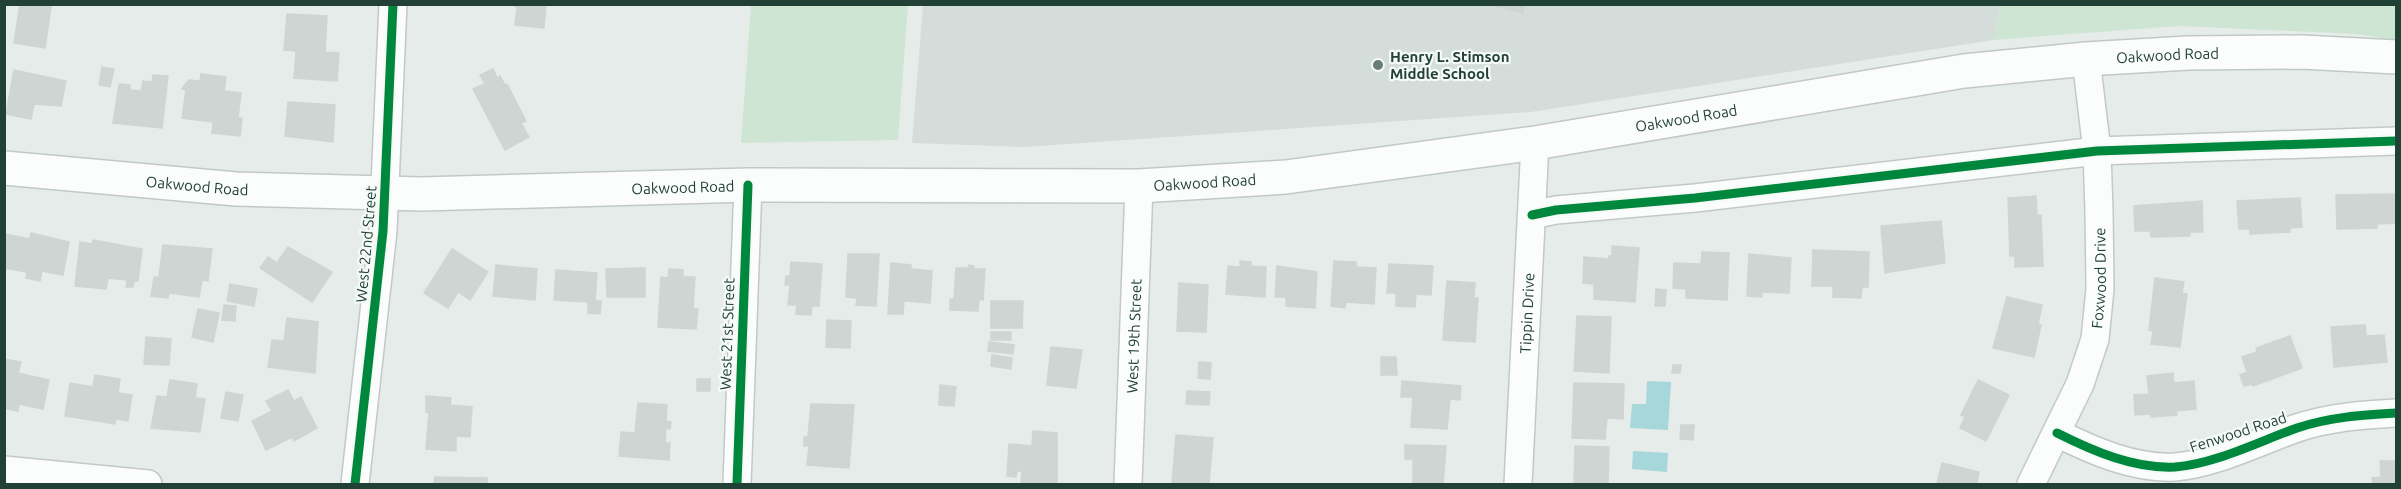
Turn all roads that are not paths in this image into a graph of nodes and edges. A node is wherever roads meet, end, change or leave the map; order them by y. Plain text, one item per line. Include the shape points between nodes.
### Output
1 (393, 4) edge
2 (2397, 57) edge
3 (2086, 59) junction
4 (2397, 141) edge
5 (1535, 143) junction
6 (2097, 151) junction
7 (4, 168) edge
8 (748, 185) junction
9 (1140, 186) junction
10 (386, 193) junction
11 (1532, 215) junction
12 (2397, 413) edge
13 (2057, 433) junction
14 (4, 470) edge
15 (71, 481) edge
16 (148, 484) edge
17 (355, 484) edge
18 (737, 484) edge
19 (1128, 484) edge
20 (1518, 484) edge
21 (2031, 484) edge

1 - 10 street, West 22nd Street
2 - 3 main road, Oakwood Road via 2302,52
3 - 5 main road, Oakwood Road via 1964,71
3 - 6 street, Foxwood Drive
4 - 6 street
5 - 9 main road, Oakwood Road via 1286,177
5 - 11 street, Tippin Drive
6 - 11 street
6 - 13 street, Foxwood Drive via 2100,289 2095,339
7 - 10 main road, Oakwood Road via 236,189
8 - 9 main road, Oakwood Road
8 - 10 main road, Oakwood Road
8 - 18 street, West 21st Street
9 - 19 street, West 19th Street
10 - 17 street, West 22nd Street
11 - 20 street, Tippin Drive
12 - 13 street, Fenwood Road via 2343,415 2175,467 2132,463 2086,448
13 - 21 street, Foxwood Drive
14 - 15 street
15 - 16 street

